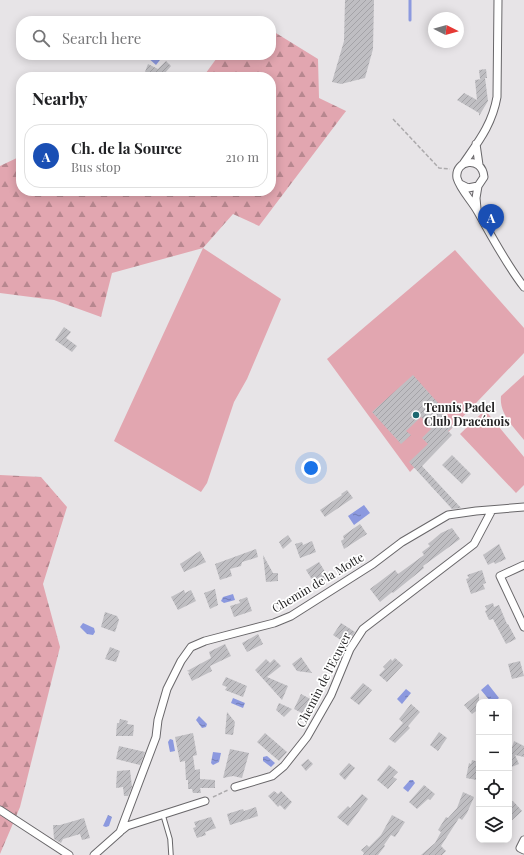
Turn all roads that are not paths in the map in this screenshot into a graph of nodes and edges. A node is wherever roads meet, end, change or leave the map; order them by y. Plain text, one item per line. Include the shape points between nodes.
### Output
1 (498, 0) edge
2 (476, 144) junction
3 (462, 164) junction
4 (479, 165) junction
5 (460, 184) junction
6 (478, 186) junction
7 (478, 211) junction
8 (524, 287) edge
9 (524, 507) edge
10 (492, 510) junction
11 (524, 565) edge
12 (524, 627) edge
13 (235, 787) road end
14 (205, 802) road end
15 (0, 810) edge
16 (162, 815) junction
17 (120, 832) junction
18 (524, 840) edge
19 (524, 850) edge
20 (69, 855) edge
21 (94, 855) edge
22 (171, 855) edge

1 - 2 street via 497,97 490,123
2 - 3 street
2 - 4 street
3 - 4 street via 471,162
3 - 5 street via 457,176
4 - 6 street via 484,177
5 - 6 street via 468,188
5 - 7 street
6 - 7 street
7 - 8 street via 491,237
9 - 10 street, Chemin de la Motte
10 - 13 street, Chemin de l'Ecuyer via 474,544 363,629 350,649 328,701 307,737 284,766 272,776
10 - 17 street, Chemin de la Motte via 448,515 402,542 373,564 291,616 190,647 163,700 148,763
11 - 12 street via 500,576
14 - 16 street
15 - 20 street
16 - 17 street via 127,826
16 - 22 lane via 170,839
17 - 21 street
18 - 19 street via 520,848

